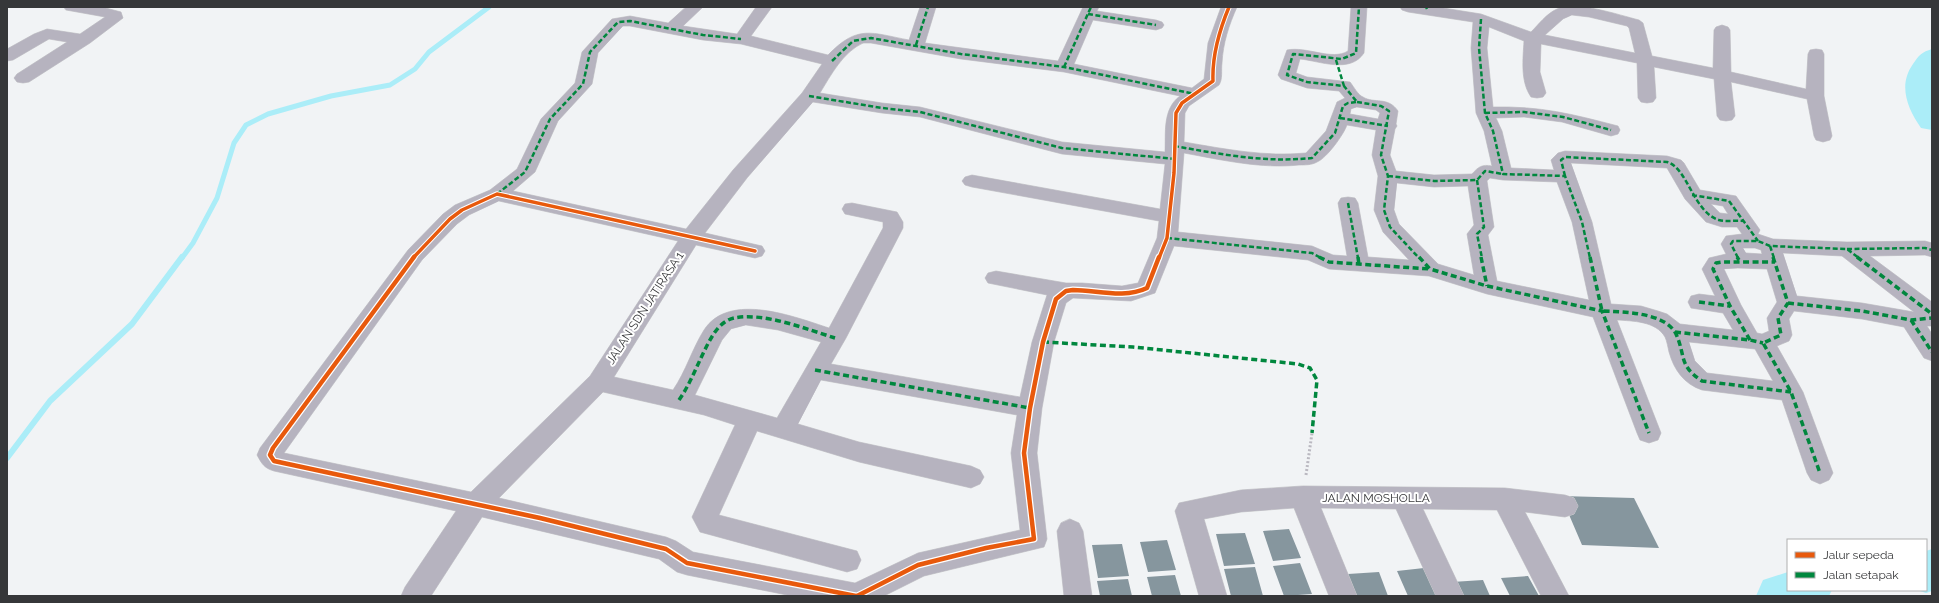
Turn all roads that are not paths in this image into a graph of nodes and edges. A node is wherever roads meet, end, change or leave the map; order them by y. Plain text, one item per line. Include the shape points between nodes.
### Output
1 (72, 7) edge
2 (695, 7) edge
3 (764, 7) edge
4 (928, 7) edge
5 (1229, 7) edge
6 (1359, 7) edge
7 (1408, 7) edge
8 (1426, 8) edge
9 (1090, 10) edge
10 (1481, 19) junction
11 (1156, 25) dead end
12 (671, 28) junction
13 (1722, 30) dead end
14 (1533, 38) junction
15 (84, 39) junction
16 (741, 39) junction
17 (916, 46) junction
18 (1816, 54) dead end
19 (7, 56) edge
20 (1336, 60) junction
21 (832, 61) junction
22 (1645, 61) junction
23 (1064, 67) junction
24 (1722, 75) junction
25 (24, 78) dead end
26 (1344, 86) junction
27 (1537, 93) dead end
28 (1195, 94) junction
29 (809, 96) junction
30 (1815, 96) junction
31 (1647, 98) dead end
32 (1357, 102) junction
33 (1485, 113) junction
34 (1726, 116) dead end
35 (1340, 118) junction
36 (1388, 126) junction
37 (1611, 130) dead end
38 (1823, 136) dead end
39 (1174, 153) junction
40 (1503, 174) junction
41 (1388, 176) junction
42 (1565, 176) junction
43 (1477, 180) junction
44 (972, 181) dead end
45 (496, 194) junction
46 (1348, 203) dead end
47 (852, 209) dead end
48 (1168, 228) junction
49 (691, 237) junction
50 (1847, 249) junction
51 (1768, 250) junction
52 (1932, 250) edge
53 (755, 251) dead end
54 (1359, 265) junction
55 (1430, 269) junction
56 (996, 278) dead end
57 (1487, 286) junction
58 (1066, 291) junction
59 (1700, 302) dead end
60 (1788, 303) junction
61 (1730, 306) junction
62 (1602, 310) junction
63 (1932, 314) edge
64 (1921, 319) edge
65 (1675, 332) junction
66 (835, 338) junction
67 (1757, 341) junction
68 (1932, 352) edge
69 (815, 370) junction
70 (598, 382) junction
71 (1791, 392) junction
72 (679, 400) junction
73 (1030, 408) junction
74 (750, 420) junction
75 (783, 429) junction
76 (1649, 433) dead end
77 (1820, 473) dead end
78 (971, 477) dead end
79 (1303, 497) junction
80 (1405, 499) junction
81 (1505, 499) junction
82 (474, 505) junction
83 (1565, 506) dead end
84 (1070, 531) dead end
85 (847, 560) dead end
86 (415, 596) edge
87 (856, 596) edge
88 (1078, 596) edge
89 (1213, 596) edge
90 (1343, 596) edge
91 (1450, 596) edge
92 (1555, 596) edge

1 - 15 street via 115,15 115,18
2 - 12 street
3 - 16 street
4 - 17 street
5 - 28 street via 1219,31 1212,69 1213,81
6 - 20 street via 1356,53 1350,58
7 - 8 street
8 - 10 street
9 - 11 street
9 - 23 street
10 - 14 street
10 - 33 street via 1479,48
12 - 16 street
12 - 45 street via 630,21 618,22 590,52 583,84 550,119 525,172
13 - 24 street
14 - 22 street
14 - 22 street via 1562,13 1578,10 1637,26
14 - 27 street via 1530,66 1531,78
15 - 19 street via 47,34
15 - 25 street
16 - 21 street
17 - 21 street, JALAN SDN JATIRASA 1 via 860,38 852,41
17 - 23 street, JALAN SDN JATIRASA 1
18 - 30 street
20 - 26 street
20 - 26 street via 1293,54 1287,75 1315,83
21 - 29 street, JALAN SDN JATIRASA 1
22 - 24 street
22 - 31 street
23 - 28 street, JALAN SDN JATIRASA 1
24 - 30 street
24 - 34 street
26 - 32 street
28 - 39 street via 1182,103 1176,113
29 - 39 street via 920,112 1062,148
29 - 49 street, JALAN SDN JATIRASA 1 via 740,174
30 - 38 street
32 - 35 street via 1342,106
32 - 36 street via 1386,108 1389,112
33 - 37 street via 1524,112 1563,117
33 - 40 street via 1493,130
35 - 36 street
35 - 39 street via 1335,133 1312,158 1292,161
36 - 41 street via 1382,155
39 - 48 street
40 - 42 street
40 - 43 street via 1485,171
41 - 43 street via 1434,181
41 - 55 street via 1384,210 1390,227
42 - 51 street via 1561,160 1565,157 1674,164 1692,195 1729,201
42 - 62 street via 1582,222
43 - 57 street via 1484,226 1477,234
44 - 48 street
45 - 49 street
45 - 82 street via 476,202 450,219 415,255 270,455 274,461
46 - 54 street
47 - 66 street via 890,217 893,228
48 - 54 street via 1312,253 1329,262
48 - 58 street via 1150,282 1142,292 1126,294
49 - 53 street
49 - 70 street, JALAN SDN JATIRASA 1
50 - 51 street
50 - 52 street
50 - 63 street
51 - 60 street
51 - 61 street via 1739,260 1716,263 1713,269
54 - 55 street
55 - 57 street
56 - 58 street
57 - 62 street
58 - 73 street via 1056,299 1043,342
59 - 61 street
60 - 64 street
60 - 67 street via 1778,318 1781,335
61 - 67 street
62 - 65 street via 1648,315 1663,322
62 - 76 street
64 - 68 street
65 - 67 street
65 - 71 street via 1689,373 1702,380
66 - 69 street
66 - 72 street via 771,320 733,318 723,323 714,334
67 - 71 street
69 - 73 street
69 - 75 street
70 - 72 street
70 - 82 street, JALAN SDN JATIRASA 1
71 - 77 street
72 - 74 street
73 - 87 street via 1024,453 1034,539 918,565
74 - 75 street
74 - 85 street via 705,517 706,521 709,524
75 - 78 street via 859,452
79 - 80 street, JALAN MOSHOLLA
79 - 89 street, JALAN MOSHOLLA via 1241,501 1188,511
79 - 90 street
80 - 81 street, JALAN MOSHOLLA
80 - 91 street
81 - 83 street, JALAN MOSHOLLA
81 - 92 street
82 - 86 street, JALAN SDN JATIRASA 1
82 - 87 street via 540,518 666,549 688,563
84 - 88 street

